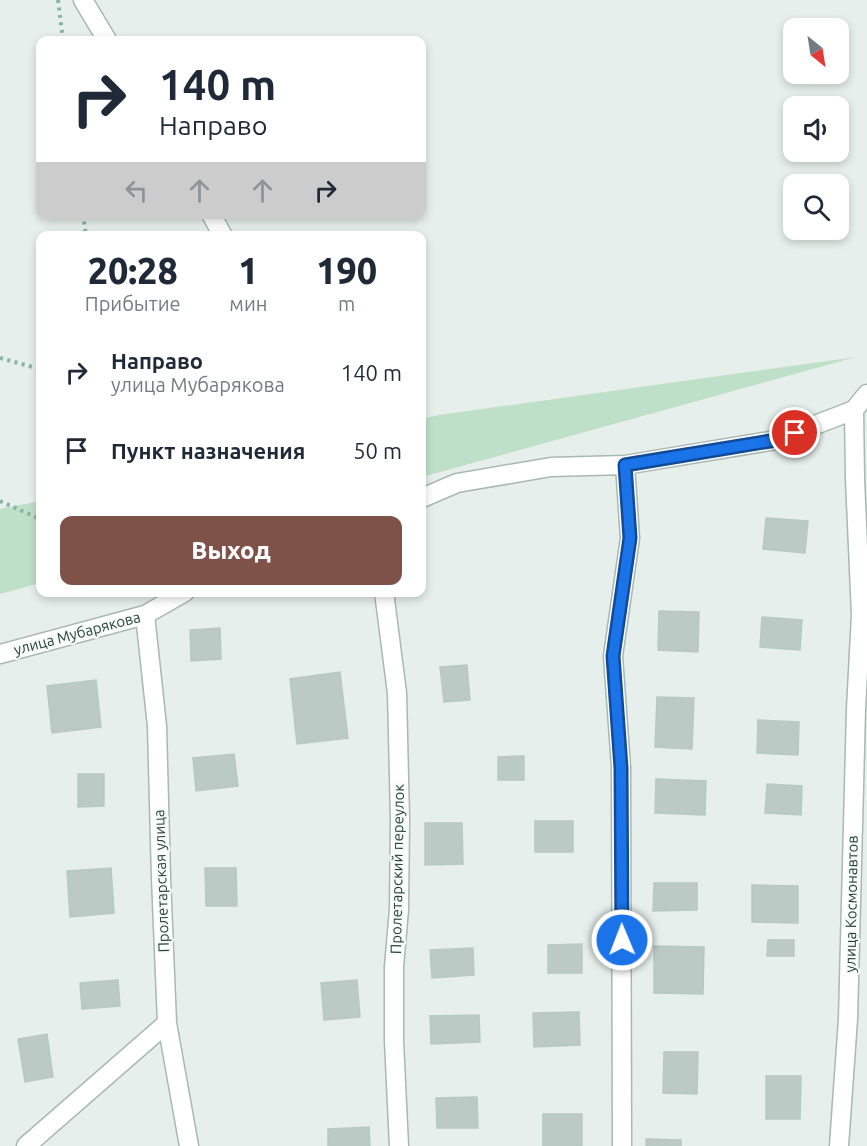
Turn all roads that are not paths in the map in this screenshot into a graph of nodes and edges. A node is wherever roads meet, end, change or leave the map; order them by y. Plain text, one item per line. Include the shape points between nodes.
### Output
1 (83, 0) edge
2 (105, 36) edge
3 (867, 394) edge
4 (854, 410) junction
5 (625, 465) junction
6 (426, 496) edge
7 (176, 597) edge
8 (385, 597) edge
9 (145, 615) junction
10 (0, 654) edge
11 (166, 1023) junction
12 (26, 1146) edge
13 (189, 1146) edge
14 (399, 1146) edge
15 (622, 1146) edge
16 (839, 1146) edge

1 - 2 street
3 - 4 street
4 - 5 street via 776,440
4 - 16 street, улица Космонавтов via 861,615 848,1018
5 - 6 street via 551,467 456,483
5 - 15 street via 630,538 613,656 621,768
7 - 9 street, улица Мубарякова
8 - 14 street, Пролетарский переулок via 397,693 400,819 394,1041
9 - 10 street, улица Мубарякова
9 - 11 street, Пролетарская улица via 157,726
11 - 12 street
11 - 13 street, Пролетарская улица

